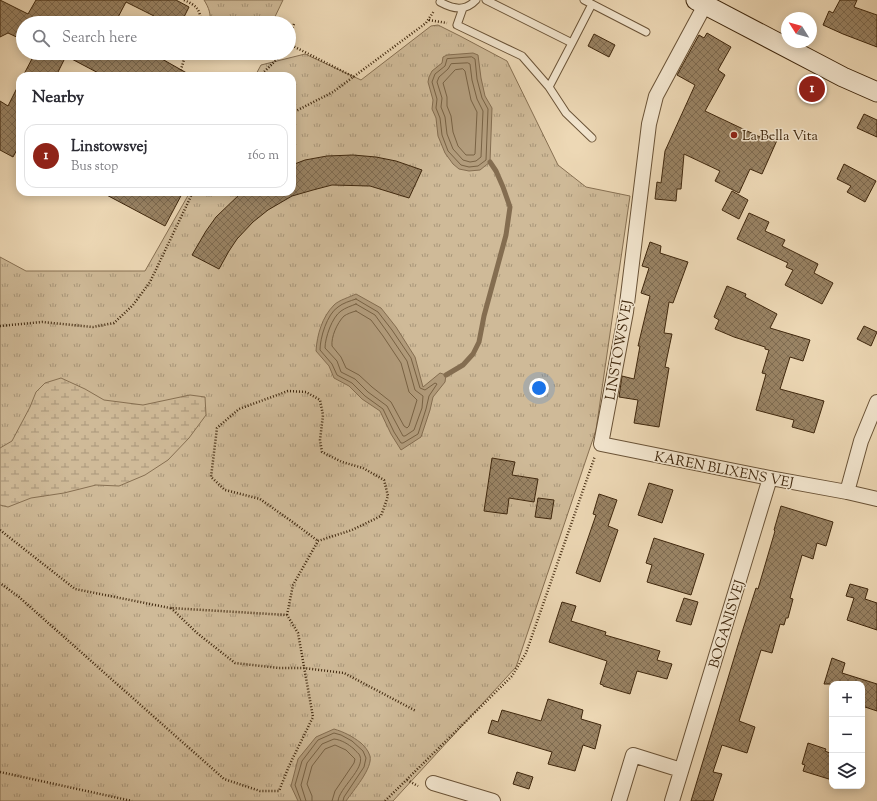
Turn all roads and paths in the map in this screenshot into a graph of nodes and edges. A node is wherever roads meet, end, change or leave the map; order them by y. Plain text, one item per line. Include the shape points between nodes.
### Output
1 (184, 0) edge
2 (476, 0) edge
3 (486, 0) edge
4 (584, 0) edge
5 (440, 2) joint
6 (700, 2) edge
7 (592, 4) junction
8 (463, 8) junction
9 (200, 16) edge
10 (429, 20) junction
11 (457, 25) junction
12 (646, 32) dead end
13 (572, 44) junction
14 (296, 48) edge
15 (184, 60) edge
16 (276, 60) edge
17 (180, 72) edge
18 (264, 72) edge
19 (354, 78) junction
20 (549, 88) junction
21 (877, 92) edge
22 (296, 111) edge
23 (592, 138) dead end
24 (191, 196) edge
25 (0, 326) edge
26 (877, 402) edge
27 (601, 444) junction
28 (770, 478) junction
29 (847, 492) junction
30 (877, 499) edge
31 (0, 530) edge
32 (318, 541) junction
33 (0, 583) edge
34 (170, 608) junction
35 (287, 616) junction
36 (304, 668) junction
37 (416, 711) dead end
38 (681, 770) junction
39 (0, 772) edge
40 (433, 783) dead end
41 (132, 801) edge
42 (385, 801) edge
43 (493, 801) edge
44 (619, 801) edge
45 (672, 801) edge

1 - 9 path via 196,6
2 - 8 lane via 467,8
3 - 13 lane
4 - 7 lane
5 - 8 lane via 457,9
5 - 10 path
6 - 21 main road via 843,77
6 - 27 street, LINSTOWSVEJ via 656,96 649,124 626,312
7 - 12 lane
7 - 13 lane
8 - 11 lane
10 - 11 path
10 - 19 path
11 - 20 lane via 522,56
13 - 20 lane
14 - 19 path
15 - 17 path
16 - 18 path
19 - 22 path
20 - 23 lane via 566,113
24 - 25 path via 150,282 133,305 114,324 93,327 42,322
26 - 29 street via 861,441
27 - 28 street, KAREN BLIXENS VEJ
27 - 42 path via 593,459 526,653 512,676
28 - 29 street, KAREN BLIXENS VEJ
28 - 38 street, BOGANISVEJ
29 - 30 street, KAREN BLIXENS VEJ
31 - 34 path via 75,589
32 - 32 path via 352,530 382,516 388,496 384,480 363,468 342,462 322,452 320,400 306,392 288,391 239,409 217,428 211,477 225,490 260,499
32 - 35 path via 293,585
33 - 36 path via 224,779 260,791 279,791 313,717
34 - 35 path
34 - 36 path via 235,663
35 - 36 path via 298,633
36 - 37 path via 344,673
38 - 44 street via 633,755
38 - 45 street, BOGANISVEJ
39 - 41 path
40 - 43 street

